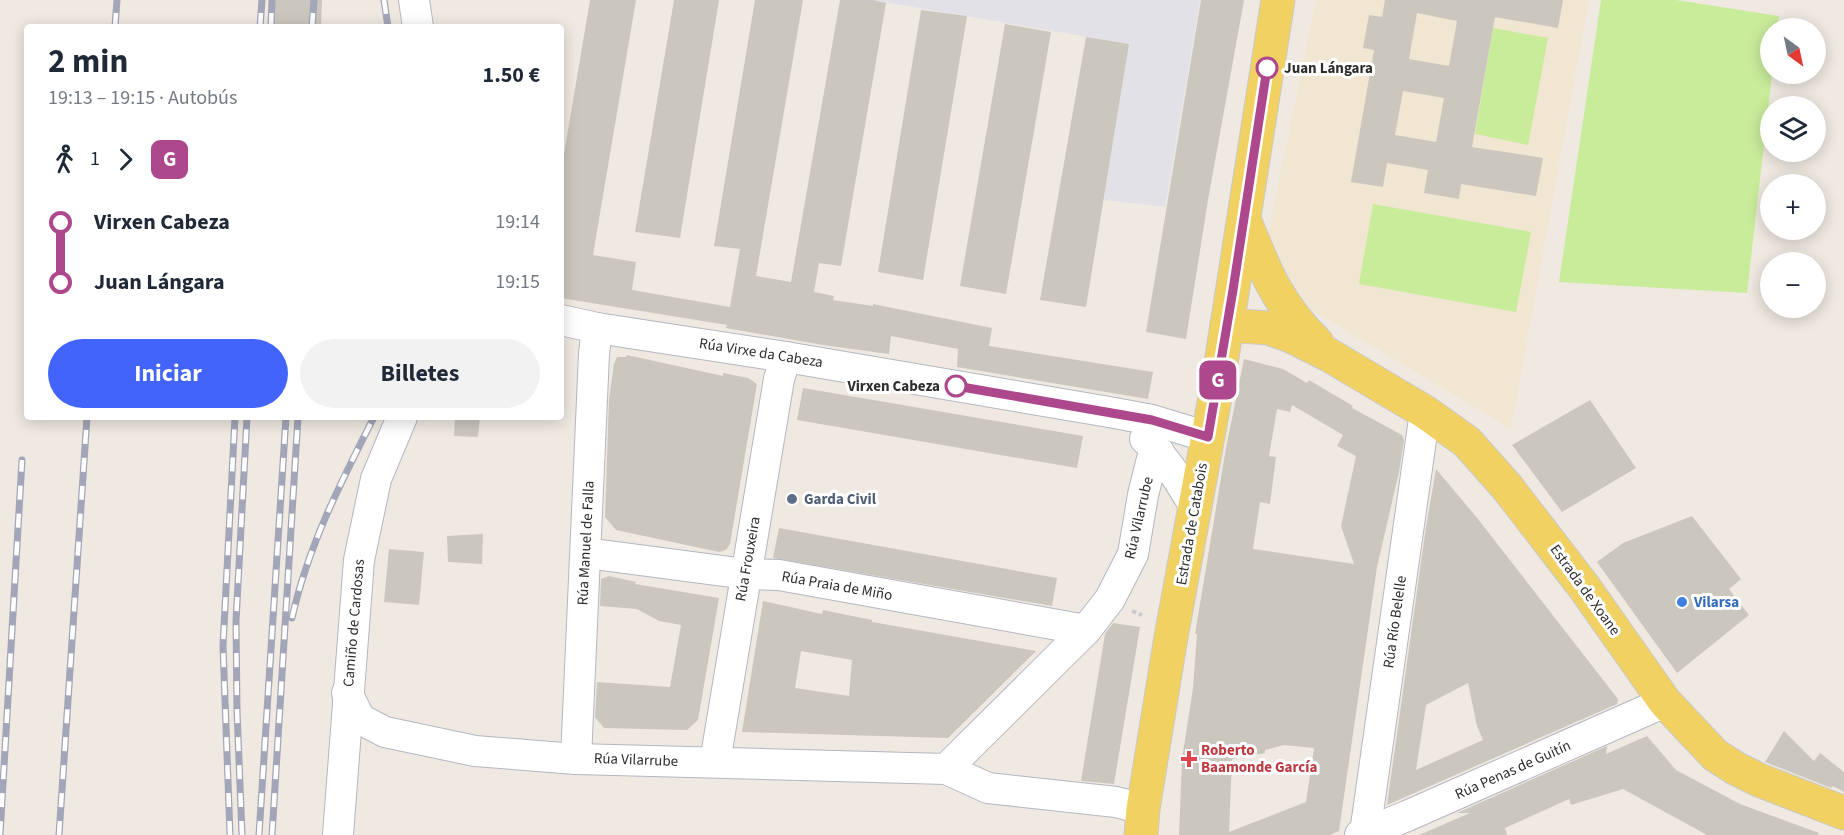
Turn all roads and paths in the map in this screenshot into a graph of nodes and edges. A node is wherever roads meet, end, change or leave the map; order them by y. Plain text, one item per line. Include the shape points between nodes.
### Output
1 (414, 0) edge
2 (1278, 0) edge
3 (418, 24) edge
4 (1244, 218) junction
5 (1233, 290) junction
6 (1279, 298) junction
7 (564, 321) edge
8 (1227, 325) junction
9 (597, 328) junction
10 (1329, 355) junction
11 (786, 357) junction
12 (1109, 412) junction
13 (1425, 412) junction
14 (401, 420) edge
15 (1208, 437) junction
16 (1159, 452) junction
17 (1195, 507) junction
18 (586, 553) junction
19 (746, 574) junction
20 (1131, 610) dead end
21 (1142, 615) dead end
22 (1086, 630) junction
23 (347, 693) junction
24 (1665, 702) junction
25 (576, 759) junction
26 (716, 762) junction
27 (946, 768) junction
28 (1844, 813) edge
29 (1142, 822) edge
30 (1364, 834) edge
31 (338, 835) edge

1 - 3 street
2 - 4 main road, Estrada de Catabois
4 - 5 main road, Estrada de Catabois
4 - 6 main road
5 - 6 main road via 1251,287
5 - 8 main road, Estrada de Catabois
6 - 10 main road
7 - 9 street, Rúa Virxe da Cabeza
8 - 10 main road via 1268,328
8 - 15 main road, Estrada de Catabois
9 - 11 street, Rúa Virxe da Cabeza
9 - 18 street, Rúa Manuel de Falla
10 - 13 main road, Estrada de Xoane
11 - 12 street, Rúa Virxe da Cabeza
11 - 19 street, Rúa Frouxeira
12 - 15 street, Rúa Virxe da Cabeza
12 - 16 street
13 - 24 main road, Estrada de Xoane via 1467,442 1507,487
13 - 30 street, Rúa Río Belelle
14 - 23 street, Camiño de Cardosas via 376,479 359,560
15 - 17 main road, Estrada de Catabois
16 - 17 street
16 - 22 street, Rúa Vilarrube via 1152,459 1133,554 1110,599
17 - 29 main road, Estrada de Catabois
18 - 19 street, Rúa Praia de Miño
18 - 25 street, Rúa Manuel de Falla
19 - 22 street, Rúa Praia de Miño via 779,575
19 - 26 street, Rúa Frouxeira
20 - 21 path
22 - 27 street, Rúa Vilarrube
23 - 25 street, Rúa Vilarrube via 360,718 385,732 475,750
23 - 31 street, Camiño de Cardosas
24 - 28 main road, Estrada de Xoane via 1715,755 1735,768
24 - 30 street, Rúa Penas de Guitín
25 - 26 street, Rúa Vilarrube
26 - 27 street, Rúa Vilarrube
27 - 29 street, Rúa Vilarrube via 988,788 1116,802

